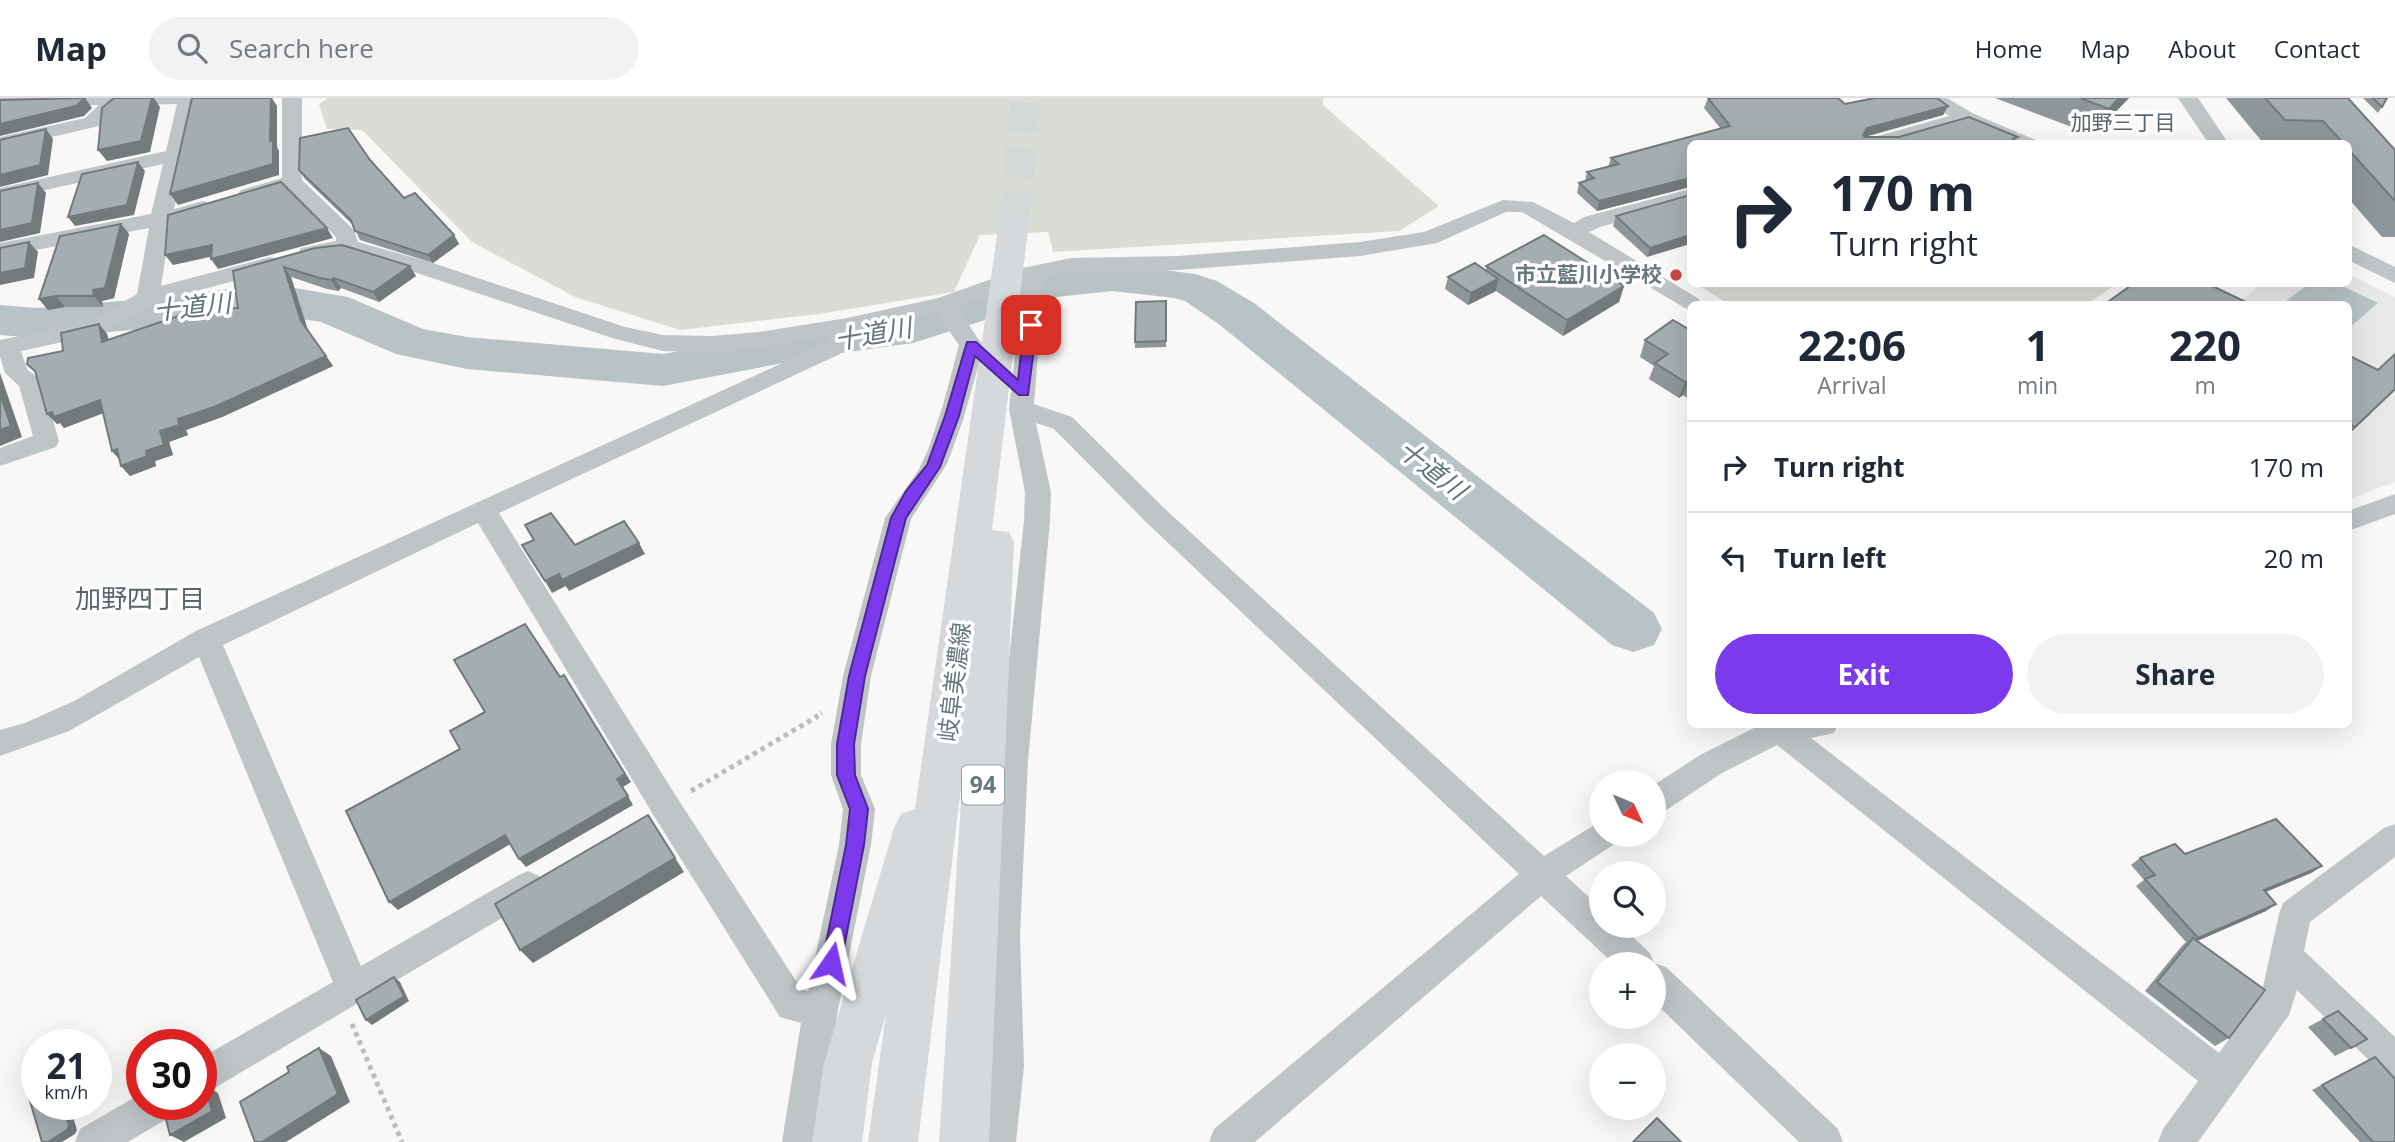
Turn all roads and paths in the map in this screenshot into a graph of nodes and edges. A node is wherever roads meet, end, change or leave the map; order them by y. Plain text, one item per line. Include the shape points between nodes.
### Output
1 (208, 98) edge
2 (292, 98) edge
3 (1933, 98) edge
4 (2188, 98) edge
5 (119, 99) edge
6 (188, 99) edge
7 (0, 102) edge
8 (1965, 117) junction
9 (1885, 140) edge
10 (2020, 140) edge
11 (2216, 140) edge
12 (0, 143) edge
13 (175, 155) junction
14 (292, 181) junction
15 (0, 194) edge
16 (1687, 196) edge
17 (161, 219) junction
18 (1013, 227) tunnel mouth
19 (1574, 232) junction
20 (348, 246) junction
21 (0, 250) edge
22 (2352, 253) edge
23 (1031, 273) junction
24 (2395, 276) edge
25 (1687, 302) edge
26 (141, 303) junction
27 (948, 311) junction
28 (843, 332) junction
29 (971, 345) junction
30 (4, 347) edge
31 (1011, 410) junction
32 (0, 457) edge
33 (2395, 503) edge
34 (484, 510) junction
35 (2352, 519) edge
36 (206, 639) junction
37 (854, 697) junction
38 (952, 705) junction
39 (1794, 728) edge
40 (1779, 730) junction
41 (0, 743) edge
42 (1666, 793) edge
43 (653, 813) junction
44 (2395, 838) edge
45 (1589, 844) edge
46 (557, 869) edge
47 (1543, 874) junction
48 (1625, 952) edge
49 (2287, 957) junction
50 (1666, 990) edge
51 (347, 992) junction
52 (821, 1010) junction
53 (2395, 1061) edge
54 (217, 1069) edge
55 (2223, 1077) junction
56 (130, 1120) edge
57 (93, 1142) edge
58 (402, 1142) edge
59 (800, 1142) edge
60 (837, 1142) edge
61 (893, 1142) edge
62 (964, 1142) edge
63 (998, 1142) edge
64 (1227, 1142) edge
65 (1825, 1142) edge
66 (2176, 1142) edge

1 - 6 street
2 - 14 street
3 - 8 street
4 - 11 street
5 - 6 street
5 - 7 street
5 - 12 street via 92,122
6 - 13 street
8 - 9 street
8 - 10 street
13 - 15 street
13 - 17 street
14 - 17 street
14 - 20 street via 346,235
16 - 19 street via 1592,222
17 - 21 street
17 - 26 street
18 - 31 main road, 岐阜美濃線 / 94
19 - 23 street via 1527,206 1503,206 1429,238 1360,249 1178,263 1071,265
19 - 25 street
20 - 26 street via 320,250
20 - 28 street via 620,333 663,342 712,344
22 - 24 street
23 - 27 street
23 - 31 street via 1035,280
26 - 30 street via 96,328
27 - 28 street
27 - 29 street
28 - 34 street via 832,349
29 - 31 street
29 - 37 street via 933,467 898,518
30 - 32 street via 17,373 30,382 47,441
31 - 38 main road, 岐阜美濃線 / 94
31 - 47 street via 1063,423 1156,516
31 - 62 main road, 94 via 996,538
31 - 63 street via 1038,492 1013,761 1003,935 1006,1067
33 - 35 street
34 - 36 street
34 - 43 street
36 - 41 street via 91,708
36 - 51 street
37 - 43 path
37 - 52 street via 846,775 859,809
38 - 60 main road, 94 via 848,1063
38 - 61 main road, 岐阜美濃線 / 94
39 - 40 street
40 - 42 street via 1711,764
40 - 55 street
43 - 52 street via 792,1005
44 - 49 street via 2295,914
45 - 47 street
46 - 51 street
47 - 48 street
47 - 64 street
49 - 53 street
49 - 55 street via 2277,1003
50 - 65 street
51 - 54 street
51 - 58 path
52 - 59 street
55 - 66 street
56 - 57 street

